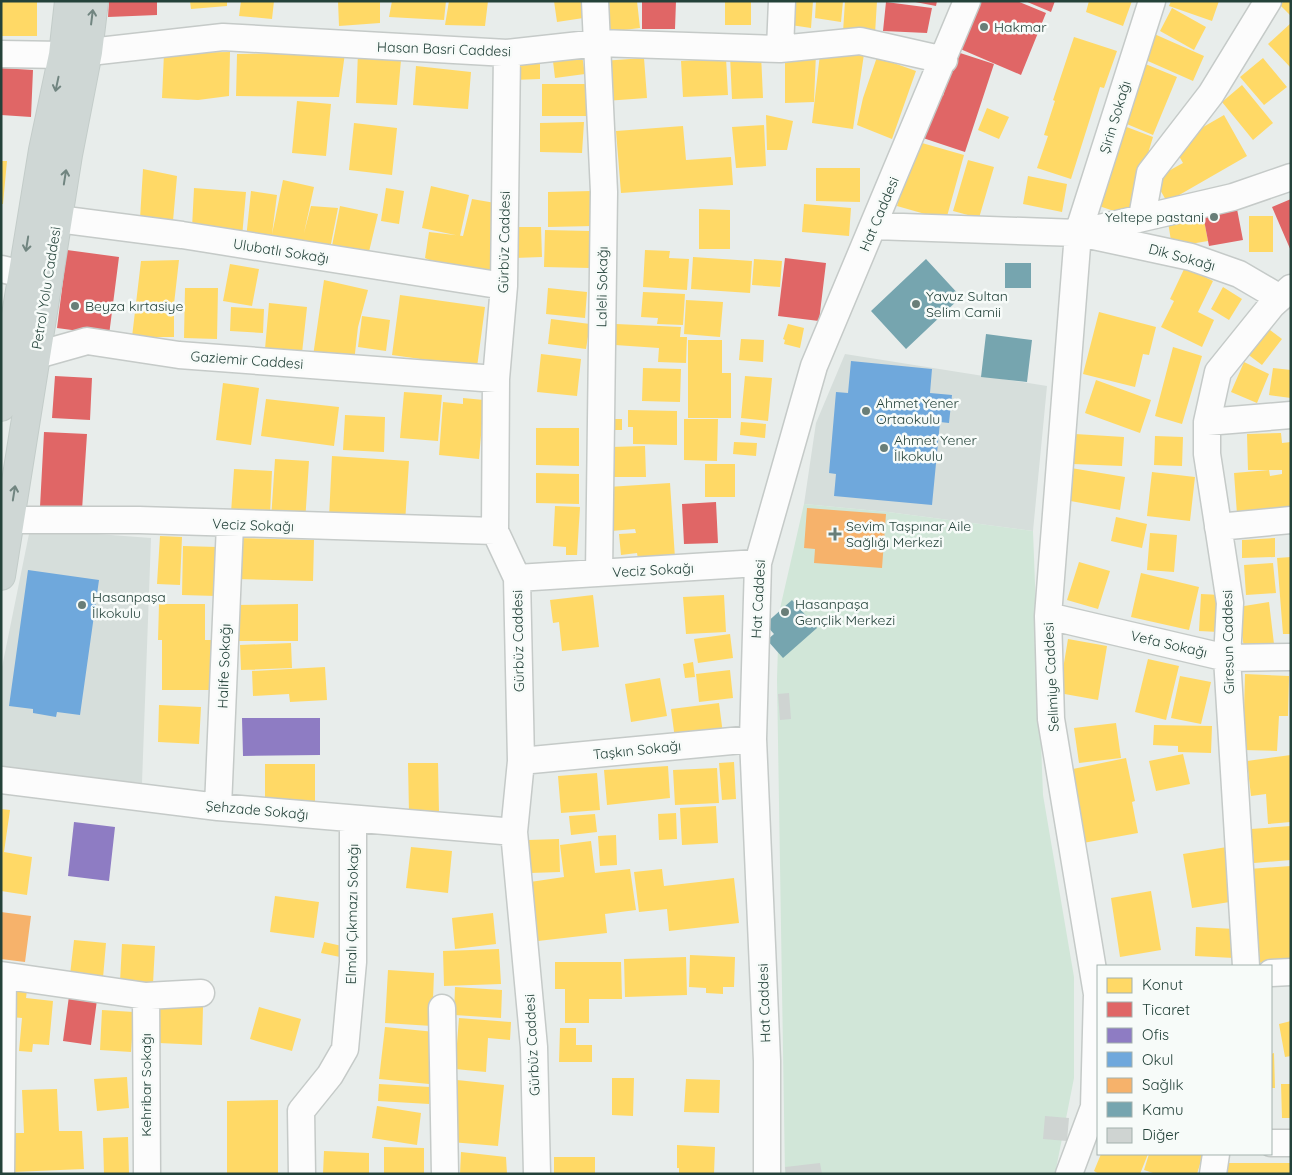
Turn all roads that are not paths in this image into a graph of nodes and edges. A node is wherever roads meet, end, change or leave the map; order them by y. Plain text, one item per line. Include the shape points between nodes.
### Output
1 (69, 1) edge
2 (94, 1) edge
3 (595, 1) edge
4 (782, 1) edge
5 (967, 1) edge
6 (1152, 1) edge
7 (1268, 1) edge
8 (598, 43) junction
9 (780, 49) junction
10 (507, 53) junction
11 (1, 54) edge
12 (76, 54) junction
13 (944, 60) junction
14 (1288, 175) edge
15 (1142, 217) junction
16 (58, 219) junction
17 (874, 226) junction
18 (1078, 233) junction
19 (12, 271) edge
20 (504, 286) junction
21 (1285, 293) edge
22 (36, 354) junction
23 (5, 365) edge
24 (496, 379) junction
25 (1, 406) edge
26 (1291, 415) edge
27 (1207, 422) junction
28 (10, 520) junction
29 (1291, 520) edge
30 (230, 524) junction
31 (1218, 527) junction
32 (495, 531) junction
33 (758, 563) junction
34 (599, 573) junction
35 (1, 576) edge
36 (517, 578) junction
37 (1048, 616) junction
38 (1291, 657) edge
39 (1227, 658) junction
40 (753, 739) junction
41 (521, 761) junction
42 (1, 780) edge
43 (218, 807) junction
44 (353, 820) junction
45 (514, 832) junction
46 (1246, 965) edge
47 (1291, 972) edge
48 (1272, 973) edge
49 (2, 976) edge
50 (1097, 988) edge
51 (201, 992) dead end
52 (146, 996) junction
53 (442, 1008) dead end
54 (1097, 1022) edge
55 (1092, 1132) edge
56 (1272, 1143) edge
57 (1291, 1143) edge
58 (1216, 1155) edge
59 (2, 1174) edge
60 (147, 1174) edge
61 (302, 1174) edge
62 (445, 1174) edge
63 (537, 1174) edge
64 (767, 1174) edge
65 (1069, 1174) edge
66 (1213, 1174) edge

1 - 12 main road, Petrol Yolu Caddesi
12 -> 2 main road, Petrol Yolu Caddesi
3 - 8 street, Laleli Sokağı
4 - 9 street
5 - 13 street, Hat Caddesi
6 - 18 street, Şirin Sokağı
7 - 15 street via 1211,94 1150,173
8 - 9 street, Hasan Basri Caddesi
8 - 10 street, Hasan Basri Caddesi
8 - 34 street, Laleli Sokağı via 604,192
9 - 13 street, Hasan Basri Caddesi via 860,40
10 - 12 street, Hasan Basri Caddesi via 223,37
10 - 20 street, Gürbüz Caddesi
11 - 12 street, Hasan Basri Caddesi
16 -> 12 main road, Petrol Yolu Caddesi
12 -> 19 main road, Petrol Yolu Caddesi via 43,150
13 - 17 street, Hat Caddesi
14 - 15 street via 1234,197
15 - 18 street
16 - 20 street, Ulubatlı Sokağı via 182,235
16 - 22 main road, Petrol Yolu Caddesi
17 - 18 street
17 - 33 street, Hat Caddesi via 814,366
18 - 21 street, Dik Sokağı via 1190,257
18 - 37 street, Selimiye Caddesi
19 - 23 main road, Petrol Yolu Caddesi
20 - 24 street, Gürbüz Caddesi
21 - 27 street, Giresun Caddesi via 1218,372
22 - 23 street, Gaziemir Caddesi
22 - 24 street, Gaziemir Caddesi via 87,341 179,355
28 -> 22 main road, Petrol Yolu Caddesi
23 - 25 main road, Petrol Yolu Caddesi
24 - 32 street, Gürbüz Caddesi
26 - 27 street
27 - 31 street, Giresun Caddesi
28 - 30 street, Veciz Sokağı
28 - 35 main road, Petrol Yolu Caddesi
29 - 31 street
30 - 32 street, Veciz Sokağı
30 - 43 street, Halife Sokağı
31 - 39 street, Giresun Caddesi via 1230,604
32 - 36 street, Gürbüz Caddesi
33 - 34 street, Veciz Sokağı
33 - 40 street, Hat Caddesi
34 - 36 street, Veciz Sokağı
36 - 41 street, Gürbüz Caddesi
37 - 39 street, Vefa Sokağı
37 - 50 street, Selimiye Caddesi via 1051,719
38 - 39 street, Vefa Sokağı
39 - 46 street, Giresun Caddesi
40 - 41 street, Taşkın Sokağı
40 - 64 street, Hat Caddesi via 767,1061
41 - 45 street, Gürbüz Caddesi
42 - 43 street, Şehzade Sokağı
43 - 44 street, Şehzade Sokağı
44 - 45 street, Şehzade Sokağı
44 - 61 street, Elmalı Çıkmazı Sokağı via 353,962 344,1049 330,1075 301,1111
45 - 63 street, Gürbüz Caddesi via 534,1047
47 - 48 street
49 - 52 street
49 - 59 street
51 - 52 street
52 - 60 street, Kehribar Sokağı
53 - 62 street
54 - 55 street, Selimiye Caddesi
55 - 65 street, Selimiye Caddesi
56 - 57 street
58 - 66 street

